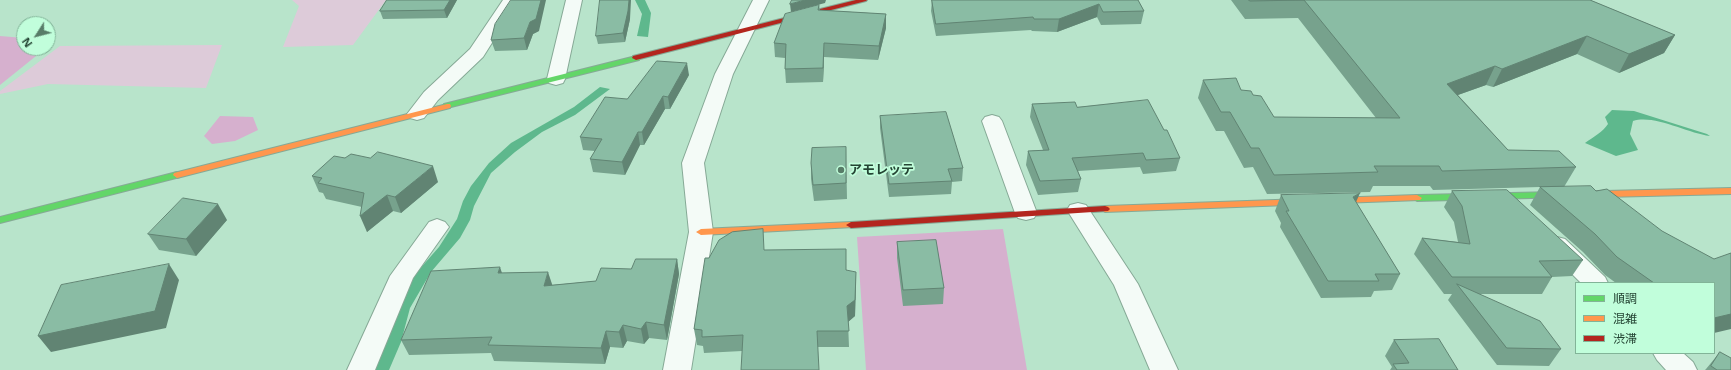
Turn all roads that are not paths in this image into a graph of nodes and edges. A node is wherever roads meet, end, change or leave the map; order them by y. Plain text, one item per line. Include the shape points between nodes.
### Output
1 (511, 0) edge
2 (574, 0) edge
3 (761, 0) edge
4 (864, 0) edge
5 (748, 30) junction
6 (556, 79) junction
7 (416, 114) junction
8 (992, 121) dead end
9 (1731, 191) edge
10 (1504, 196) junction
11 (1078, 210) junction
12 (1026, 213) junction
13 (1527, 217) edge
14 (0, 220) edge
15 (438, 227) dead end
16 (701, 232) junction
17 (1544, 233) edge
18 (1595, 282) edge
19 (1667, 354) edge
20 (361, 370) edge
21 (677, 370) edge
22 (1164, 370) edge
23 (1683, 370) edge

1 - 7 street via 477,53 431,96
2 - 6 street
3 - 5 street
4 - 5 street
5 - 6 street
5 - 16 street via 724,74 693,163
6 - 7 street
7 - 14 street
8 - 12 street
9 - 10 street
10 - 11 street
10 - 13 street
11 - 12 street
11 - 22 street via 1126,284
12 - 16 street via 877,224
15 - 20 street via 402,276
16 - 21 street
17 - 18 street
19 - 23 street

